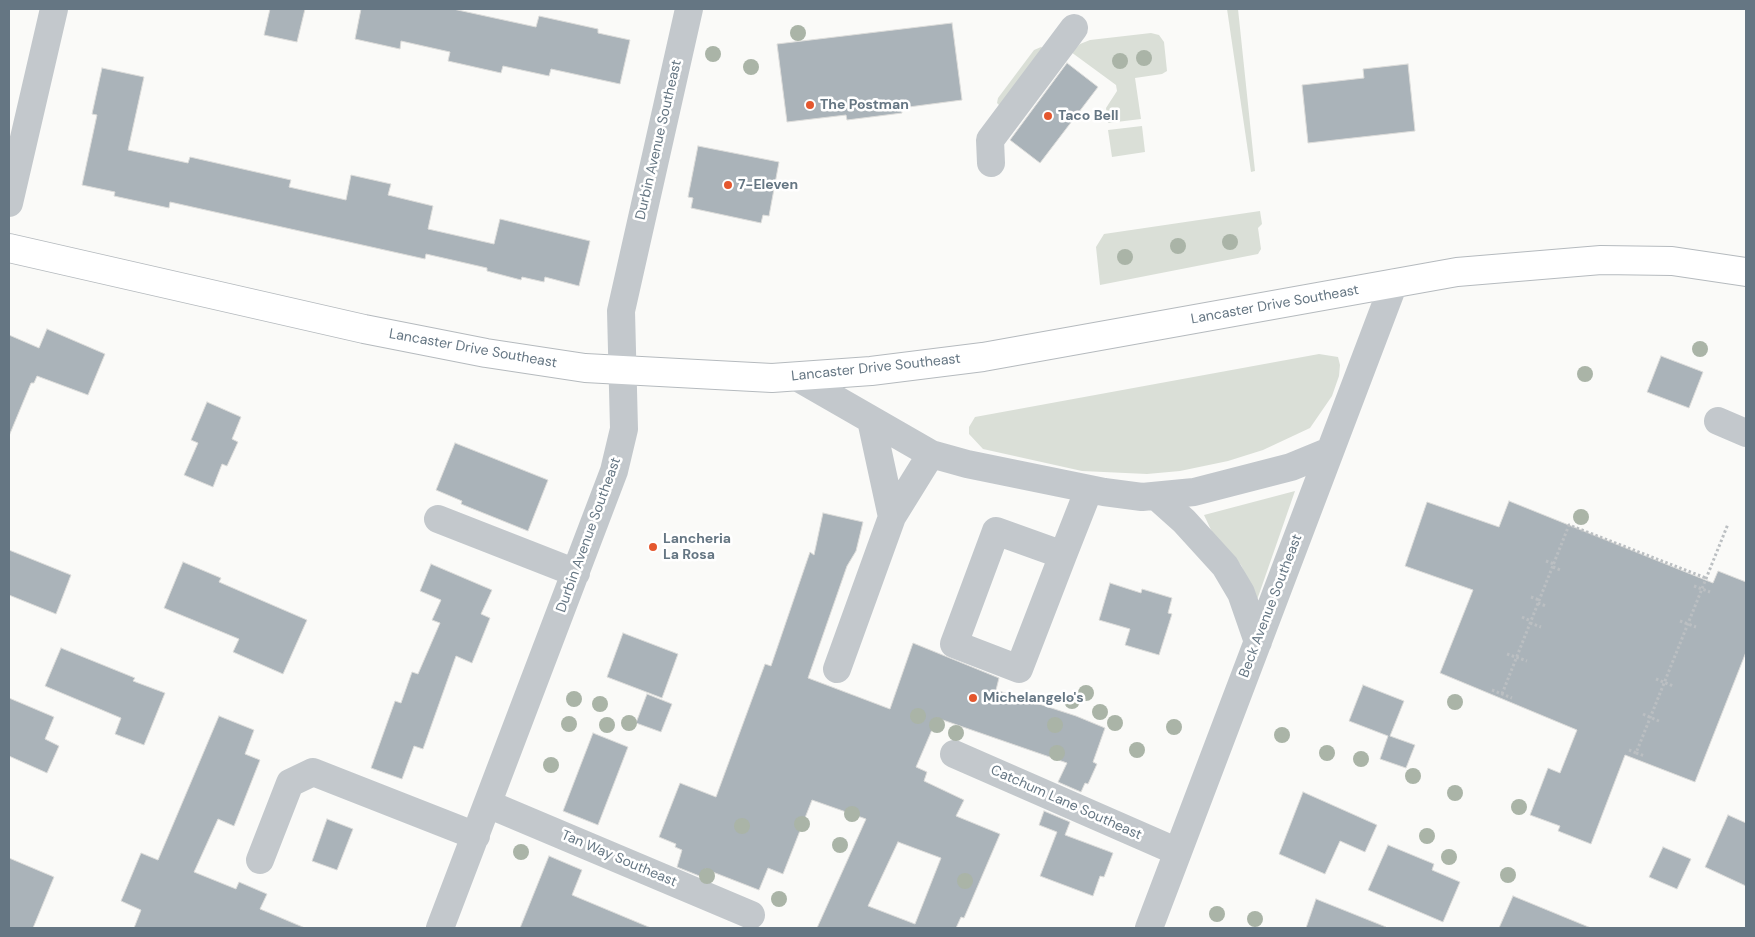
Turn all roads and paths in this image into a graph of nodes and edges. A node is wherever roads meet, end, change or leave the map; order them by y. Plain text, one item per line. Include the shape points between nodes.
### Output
1 (54, 9) edge
2 (689, 9) edge
3 (1074, 28) dead end
4 (991, 164) dead end
5 (9, 203) edge
6 (9, 248) edge
7 (1746, 272) edge
8 (1394, 283) junction
9 (622, 371) junction
10 (797, 377) junction
11 (871, 420) junction
12 (1718, 421) dead end
13 (1746, 433) edge
14 (1330, 451) junction
15 (931, 454) junction
16 (1089, 489) junction
17 (1156, 496) junction
18 (892, 517) junction
19 (438, 519) dead end
20 (1728, 524) dead end
21 (1064, 555) junction
22 (1546, 560) dead end
23 (1553, 565) junction
24 (1560, 570) dead end
25 (576, 573) junction
26 (1706, 578) junction
27 (1694, 586) dead end
28 (1702, 589) junction
29 (1710, 592) dead end
30 (1531, 597) dead end
31 (1539, 602) junction
32 (1546, 606) dead end
33 (1522, 617) dead end
34 (1680, 621) dead end
35 (1531, 622) junction
36 (1688, 624) junction
37 (1540, 627) dead end
38 (1696, 627) dead end
39 (1258, 642) junction
40 (1507, 654) dead end
41 (1516, 657) junction
42 (1527, 661) dead end
43 (837, 669) dead end
44 (1656, 679) dead end
45 (1664, 682) junction
46 (1673, 686) dead end
47 (1492, 690) dead end
48 (1502, 694) junction
49 (1512, 698) dead end
50 (1643, 714) dead end
51 (1650, 718) junction
52 (1659, 721) dead end
53 (1629, 750) dead end
54 (1636, 753) junction
55 (954, 754) dead end
56 (1645, 756) dead end
57 (488, 804) junction
58 (476, 836) junction
59 (1178, 852) junction
60 (260, 860) dead end
61 (751, 914) dead end
62 (440, 928) edge
63 (1149, 928) edge

1 - 5 street
2 - 9 street, Durbin Avenue Southeast via 621,311
3 - 4 street via 990,140
6 - 9 main road, Lancaster Drive Southeast via 364,330 486,353
7 - 8 main road, Lancaster Drive Southeast via 1672,261 1601,260 1457,272
8 - 10 main road, Lancaster Drive Southeast via 983,357 871,372
8 - 14 street, Beck Avenue Southeast
9 - 10 main road, Lancaster Drive Southeast via 724,377
9 - 25 street, Durbin Avenue Southeast via 624,429 614,472
10 - 11 street
11 - 15 street
11 - 18 street
12 - 13 street
14 - 17 street via 1291,467 1194,492
14 - 39 street, Beck Avenue Southeast
15 - 16 street
15 - 18 street
16 - 17 street
16 - 21 street
17 - 39 street via 1225,566 1241,593
18 - 43 street
19 - 25 street
20 - 26 path
21 - 21 street via 1019,669 954,644 996,531
22 - 23 path
23 - 24 path
23 - 26 path via 1569,525
23 - 31 path
25 - 57 street, Durbin Avenue Southeast
26 - 28 path
27 - 28 path
28 - 29 path
28 - 36 path
30 - 31 path
31 - 32 path
31 - 35 path
33 - 35 path
34 - 36 path
35 - 37 path
35 - 41 path
36 - 38 path
36 - 45 path
39 - 59 street, Beck Avenue Southeast
40 - 41 path
41 - 42 path
41 - 48 path
44 - 45 path
45 - 46 path
45 - 51 path
47 - 48 path
48 - 49 path
50 - 51 path
51 - 52 path
51 - 54 path
53 - 54 path
54 - 56 path
55 - 59 street, Catchum Lane Southeast
57 - 58 street, Durbin Avenue Southeast
57 - 61 street, Tan Way Southeast
58 - 60 street via 313,772 290,783
58 - 62 street, Durbin Avenue Southeast
59 - 63 street, Beck Avenue Southeast

